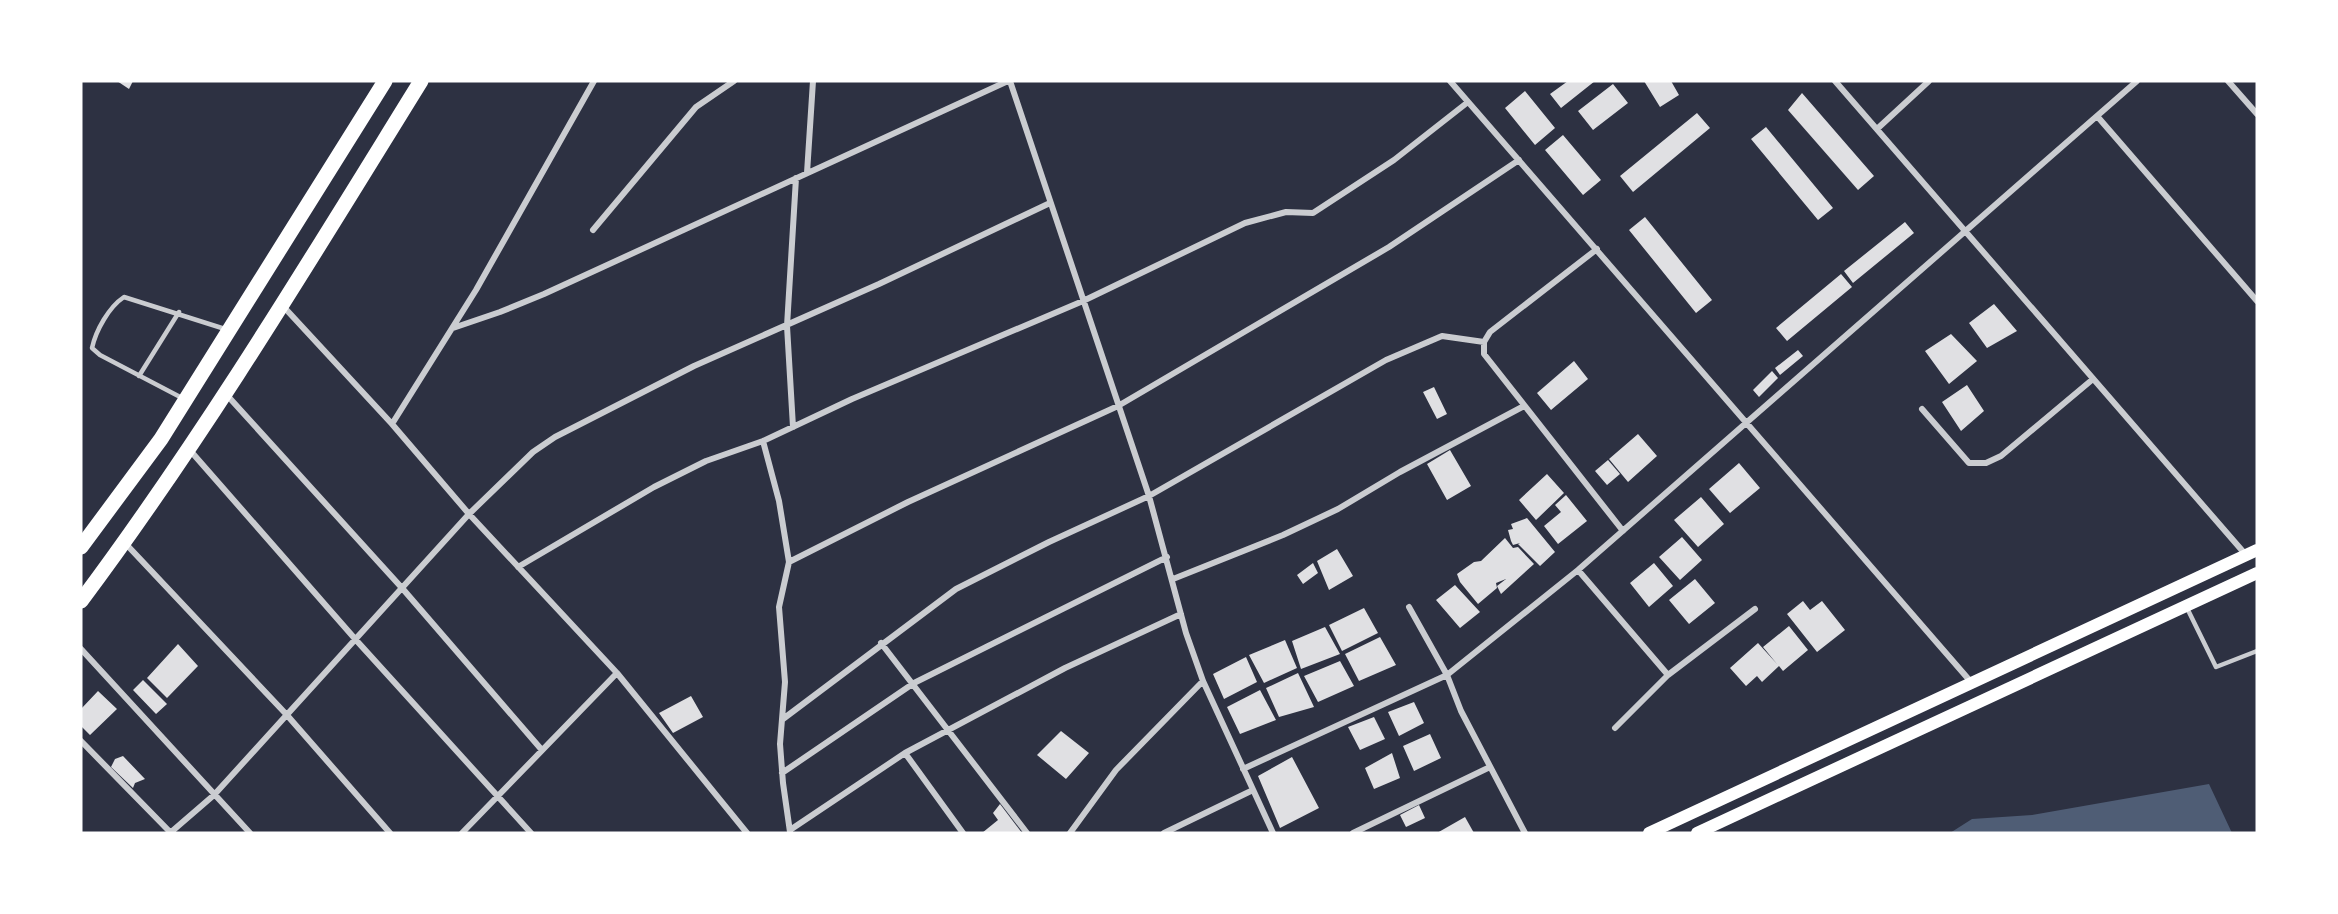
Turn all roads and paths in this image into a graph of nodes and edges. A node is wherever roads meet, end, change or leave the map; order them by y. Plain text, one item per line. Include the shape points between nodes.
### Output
1 (385, 81) edge
2 (421, 81) edge
3 (594, 81) edge
4 (734, 81) edge
5 (813, 81) edge
6 (1009, 81) edge
7 (1450, 81) edge
8 (1835, 81) edge
9 (1929, 81) edge
10 (2137, 81) edge
11 (2228, 81) edge
12 (1468, 102) junction
13 (2257, 114) edge
14 (2097, 116) junction
15 (1877, 129) junction
16 (1519, 160) junction
17 (807, 173) junction
18 (796, 178) junction
19 (1050, 203) junction
20 (593, 230) dead end
21 (1965, 231) junction
22 (1597, 249) junction
23 (1083, 301) junction
24 (2257, 301) edge
25 (282, 305) junction
26 (179, 312) junction
27 (787, 326) junction
28 (453, 328) junction
29 (230, 331) junction
30 (1484, 342) junction
31 (139, 376) junction
32 (2093, 379) junction
33 (225, 392) junction
34 (186, 400) junction
35 (1118, 406) junction
36 (1524, 406) junction
37 (1922, 409) dead end
38 (1747, 422) junction
39 (392, 424) junction
40 (793, 427) junction
41 (763, 441) junction
42 (188, 448) junction
43 (1149, 496) junction
44 (469, 514) junction
45 (1623, 531) junction
46 (124, 542) junction
47 (81, 547) edge
48 (2252, 552) edge
49 (1167, 556) junction
50 (789, 562) junction
51 (518, 567) junction
52 (1578, 570) junction
53 (2257, 573) edge
54 (1173, 579) junction
55 (402, 588) junction
56 (81, 601) edge
57 (2186, 606) junction
58 (1409, 607) dead end
59 (1755, 609) dead end
60 (1181, 614) junction
61 (356, 640) junction
62 (881, 643) junction
63 (81, 649) edge
64 (2257, 651) edge
65 (616, 673) junction
66 (1447, 675) junction
67 (1668, 675) junction
68 (1203, 681) junction
69 (914, 683) junction
70 (1971, 683) junction
71 (286, 714) junction
72 (783, 719) junction
73 (1615, 728) dead end
74 (948, 730) junction
75 (81, 741) edge
76 (541, 749) junction
77 (905, 753) junction
78 (1490, 767) junction
79 (1243, 769) junction
80 (782, 773) junction
81 (1253, 790) junction
82 (214, 795) junction
83 (499, 796) junction
84 (790, 832) edge
85 (170, 833) edge
86 (250, 833) edge
87 (390, 833) edge
88 (462, 833) edge
89 (531, 833) edge
90 (747, 833) edge
91 (963, 833) edge
92 (1027, 833) edge
93 (1070, 833) edge
94 (1164, 833) edge
95 (1273, 833) edge
96 (1353, 833) edge
97 (1526, 833) edge
98 (1649, 833) edge
99 (1697, 833) edge

1 - 29 highway
2 - 25 highway
3 - 28 street
4 - 20 street via 696,106
5 - 17 street
6 - 17 street
6 - 19 street
7 - 12 street
8 - 15 street
9 - 15 street
10 - 14 street
11 - 13 street
12 - 16 street
12 - 23 street via 1394,160 1313,213 1286,212 1245,223
14 - 21 street
14 - 24 street
15 - 21 street
16 - 22 street
16 - 35 street via 1389,247
17 - 18 street
18 - 27 street
18 - 28 street via 522,303
19 - 23 street
19 - 27 street
21 - 32 street
21 - 38 street
22 - 30 street via 1490,332
22 - 38 street
23 - 35 street
23 - 40 street
25 - 33 highway
25 - 39 street
26 - 29 lane
26 - 31 lane
26 - 31 lane via 124,297 115,303 92,348
27 - 40 street
27 - 44 street via 694,366 555,436
28 - 39 street
29 - 34 highway
30 - 36 street via 1489,363
30 - 43 street via 1442,336 1386,360
31 - 34 lane
32 - 37 street via 2001,456 1986,463 1970,463
32 - 48 street
33 - 42 highway
33 - 55 street
34 - 47 highway
35 - 43 street
35 - 50 street
36 - 45 street
36 - 54 street via 1338,509
38 - 45 street
38 - 70 street
39 - 44 street
40 - 41 street
41 - 50 street via 779,501
41 - 51 street via 706,461 654,487
42 - 46 highway
42 - 61 street
43 - 49 street
43 - 62 street via 956,589
44 - 51 street
44 - 55 street
45 - 52 street
46 - 56 highway
46 - 71 street
48 - 70 main road
49 - 54 street
49 - 69 street
50 - 72 street via 779,597 785,682
51 - 65 street
52 - 66 street
52 - 67 street
53 - 57 main road
54 - 60 street
55 - 61 street
55 - 76 street
57 - 64 lane via 2216,667
57 - 99 main road
58 - 66 street
59 - 67 street
60 - 68 street
60 - 74 street via 1065,668
61 - 71 street
61 - 83 street
62 - 69 street
62 - 72 street
63 - 82 street
65 - 76 street
65 - 90 street
66 - 78 street
66 - 79 street
67 - 73 street
68 - 79 street
68 - 93 street via 1116,770
69 - 74 street
69 - 80 street
70 - 98 main road
71 - 82 street
71 - 87 street
72 - 80 street
74 - 77 street
74 - 92 street
75 - 85 street
76 - 83 street
77 - 84 street
77 - 91 street
78 - 96 street
78 - 97 street
79 - 81 street
80 - 84 street
81 - 94 street
81 - 95 street
82 - 85 street
82 - 86 street
83 - 88 street
83 - 89 street

